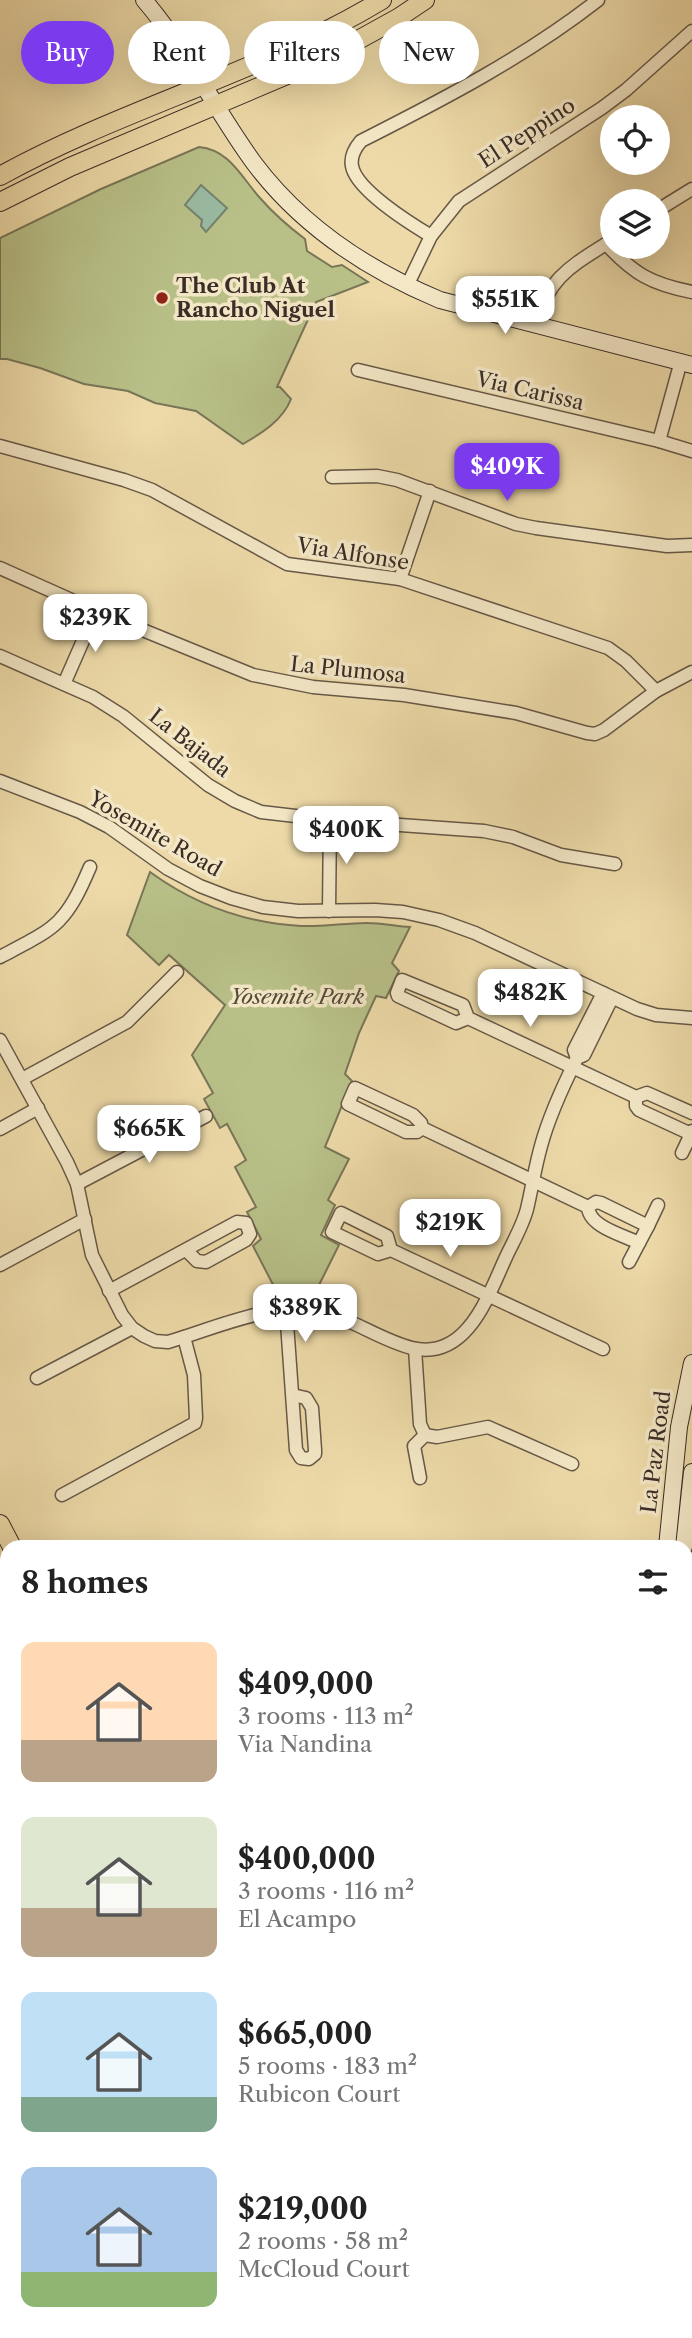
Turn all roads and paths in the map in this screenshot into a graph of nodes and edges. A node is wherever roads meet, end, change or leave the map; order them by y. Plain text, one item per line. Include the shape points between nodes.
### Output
1 (145, 0) edge
2 (382, 0) edge
3 (425, 0) edge
4 (598, 0) edge
5 (162, 21) edge
6 (692, 31) edge
7 (230, 73) edge
8 (205, 84) joint
9 (216, 103) junction
10 (0, 176) edge
11 (692, 189) edge
12 (0, 202) edge
13 (670, 203) edge
14 (431, 236) junction
15 (600, 248) edge
16 (621, 259) edge
17 (407, 286) junction
18 (692, 292) edge
19 (535, 324) junction
20 (686, 363) edge
21 (358, 370) dead end
22 (659, 441) junction
23 (0, 446) edge
24 (692, 451) edge
25 (332, 477) dead end
26 (430, 491) junction
27 (692, 545) edge
28 (0, 568) edge
29 (400, 579) junction
30 (96, 611) junction
31 (0, 656) edge
32 (692, 672) edge
33 (64, 684) junction
34 (656, 691) junction
35 (0, 781) edge
36 (330, 820) junction
37 (614, 864) dead end
38 (90, 867) dead end
39 (329, 911) junction
40 (0, 957) edge
41 (177, 972) dead end
42 (608, 995) junction
43 (468, 1018) junction
44 (692, 1018) edge
45 (0, 1040) edge
46 (575, 1063) junction
47 (23, 1079) junction
48 (635, 1097) junction
49 (38, 1108) junction
50 (692, 1113) edge
51 (206, 1116) dead end
52 (422, 1128) junction
53 (0, 1129) edge
54 (691, 1132) edge
55 (682, 1153) dead end
56 (533, 1182) junction
57 (77, 1184) junction
58 (657, 1205) dead end
59 (588, 1207) junction
60 (85, 1219) junction
61 (648, 1226) junction
62 (639, 1243) junction
63 (391, 1250) dead end
64 (187, 1251) junction
65 (629, 1262) dead end
66 (0, 1265) edge
67 (109, 1292) junction
68 (488, 1295) junction
69 (286, 1309) junction
70 (132, 1328) junction
71 (184, 1337) junction
72 (415, 1349) junction
73 (603, 1349) dead end
74 (692, 1363) edge
75 (37, 1378) dead end
76 (292, 1395) dead end
77 (425, 1435) junction
78 (572, 1464) dead end
79 (692, 1472) edge
80 (420, 1478) dead end
81 (62, 1495) dead end
82 (0, 1524) edge
83 (8, 1540) edge
84 (668, 1540) edge
85 (685, 1540) edge

1 - 5 street
2 - 7 main road via 317,36
3 - 9 main road via 320,61
4 - 14 street via 474,83 354,149 355,174 388,210
6 - 14 street, El Peppino via 618,96 459,201
8 - 9 street
8 - 10 main road via 71,139
9 - 12 main road
9 - 17 street via 255,164 301,213 355,257
11 - 13 street
14 - 17 street, El Peppino
15 - 19 street via 564,273 542,300
16 - 18 street via 648,280
17 - 19 street via 440,300
19 - 20 street
20 - 22 street
21 - 22 street, Via Carissa
22 - 24 street, Via Carissa
23 - 29 street, Via Alfonse via 152,490 287,564
25 - 26 street via 377,476
26 - 27 street via 516,524 667,546
26 - 29 street
28 - 30 street, La Plumosa
29 - 34 street, Via Alfonse via 608,648
30 - 33 street
30 - 34 street, La Plumosa via 253,675 516,713 587,733 604,730
31 - 33 street, La Bajada
32 - 34 street, La Plumosa
33 - 36 street, La Bajada via 123,716 208,785 235,801 261,812
35 - 39 street, Yosemite Road via 109,827 200,886 263,907
36 - 37 street, La Bajada via 484,831 561,855
36 - 39 street
38 - 40 street via 64,917 50,930
39 - 42 street, Yosemite Road via 404,912 439,920
41 - 47 street via 127,1022
42 - 44 street, Yosemite Road via 656,1015
42 - 46 street via 584,1055
43 - 43 street via 456,1023 398,996 402,980 463,1005
43 - 46 street
45 - 47 street
46 - 48 street
46 - 56 street via 555,1105
47 - 49 street
48 - 50 street via 648,1093
48 - 54 street via 639,1110
49 - 53 street
49 - 57 street
51 - 57 street
52 - 52 street via 406,1132 348,1104 355,1088 413,1115
52 - 56 street
54 - 55 street
56 - 59 street
56 - 68 street via 526,1212
57 - 60 street
58 - 61 street
59 - 61 street via 601,1203
59 - 62 street via 595,1222
60 - 66 street
60 - 67 street via 92,1255
61 - 62 street
62 - 65 street
63 - 68 street
64 - 64 street via 237,1222 249,1228 246,1240 206,1262 197,1261
64 - 67 street
67 - 70 street
68 - 72 street via 458,1339
68 - 73 street
69 - 71 street
69 - 72 street via 334,1315
69 - 76 street
70 - 71 street via 155,1341
70 - 75 street
71 - 81 street via 194,1375 195,1423
72 - 77 street via 420,1424
74 - 84 street, La Paz Road via 679,1427
77 - 78 street via 488,1427
77 - 80 street via 414,1446
79 - 85 street, La Paz Road
82 - 83 main road

